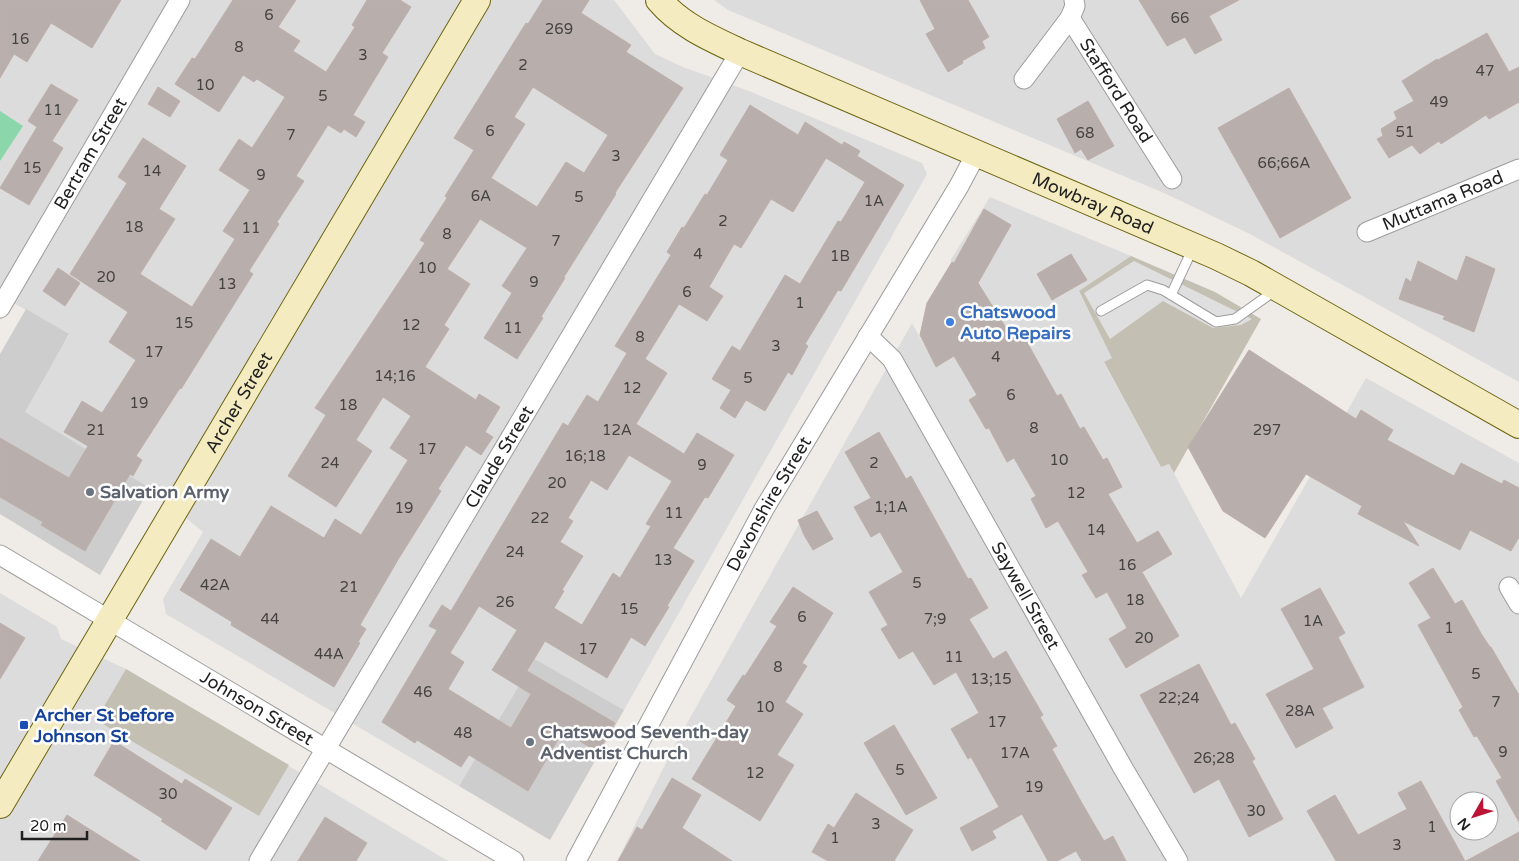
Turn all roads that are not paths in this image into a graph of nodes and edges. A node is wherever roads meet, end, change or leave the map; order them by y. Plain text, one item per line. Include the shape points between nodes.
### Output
1 (180, 0) edge
2 (477, 0) edge
3 (658, 0) edge
4 (1072, 9) edge
5 (740, 52) junction
6 (1024, 79) dead end
7 (976, 154) junction
8 (1519, 169) edge
9 (1172, 179) dead end
10 (1367, 232) dead end
11 (1194, 247) junction
12 (1278, 289) junction
13 (1171, 295) junction
14 (0, 308) edge
15 (1101, 311) dead end
16 (868, 336) junction
17 (1519, 425) edge
18 (0, 555) edge
19 (1509, 587) dead end
20 (1519, 604) edge
21 (109, 621) junction
22 (326, 749) junction
23 (0, 805) edge
24 (259, 861) edge
25 (514, 861) edge
26 (576, 861) edge
27 (1178, 861) edge

1 - 14 street, Bertram Street
2 - 21 main road, Archer Street
3 - 5 main road, Mowbray Road via 683,22
4 - 6 street
4 - 9 street, Stafford Road
5 - 7 main road, Mowbray Road
5 - 22 street, Claude Street
7 - 11 main road, Mowbray Road
7 - 16 street, Devonshire Street via 960,186
8 - 10 street, Muttama Road
11 - 12 main road, Mowbray Road
11 - 13 lane
12 - 13 lane via 1235,319 1216,322
12 - 17 main road, Mowbray Road
13 - 15 lane via 1147,285
16 - 26 street, Devonshire Street via 764,508
16 - 27 street, Saywell Street via 892,359
18 - 21 street, Johnson Street
19 - 20 street
21 - 22 street, Johnson Street
21 - 23 main road, Archer Street
22 - 24 street, Claude Street
22 - 25 street, Johnson Street

